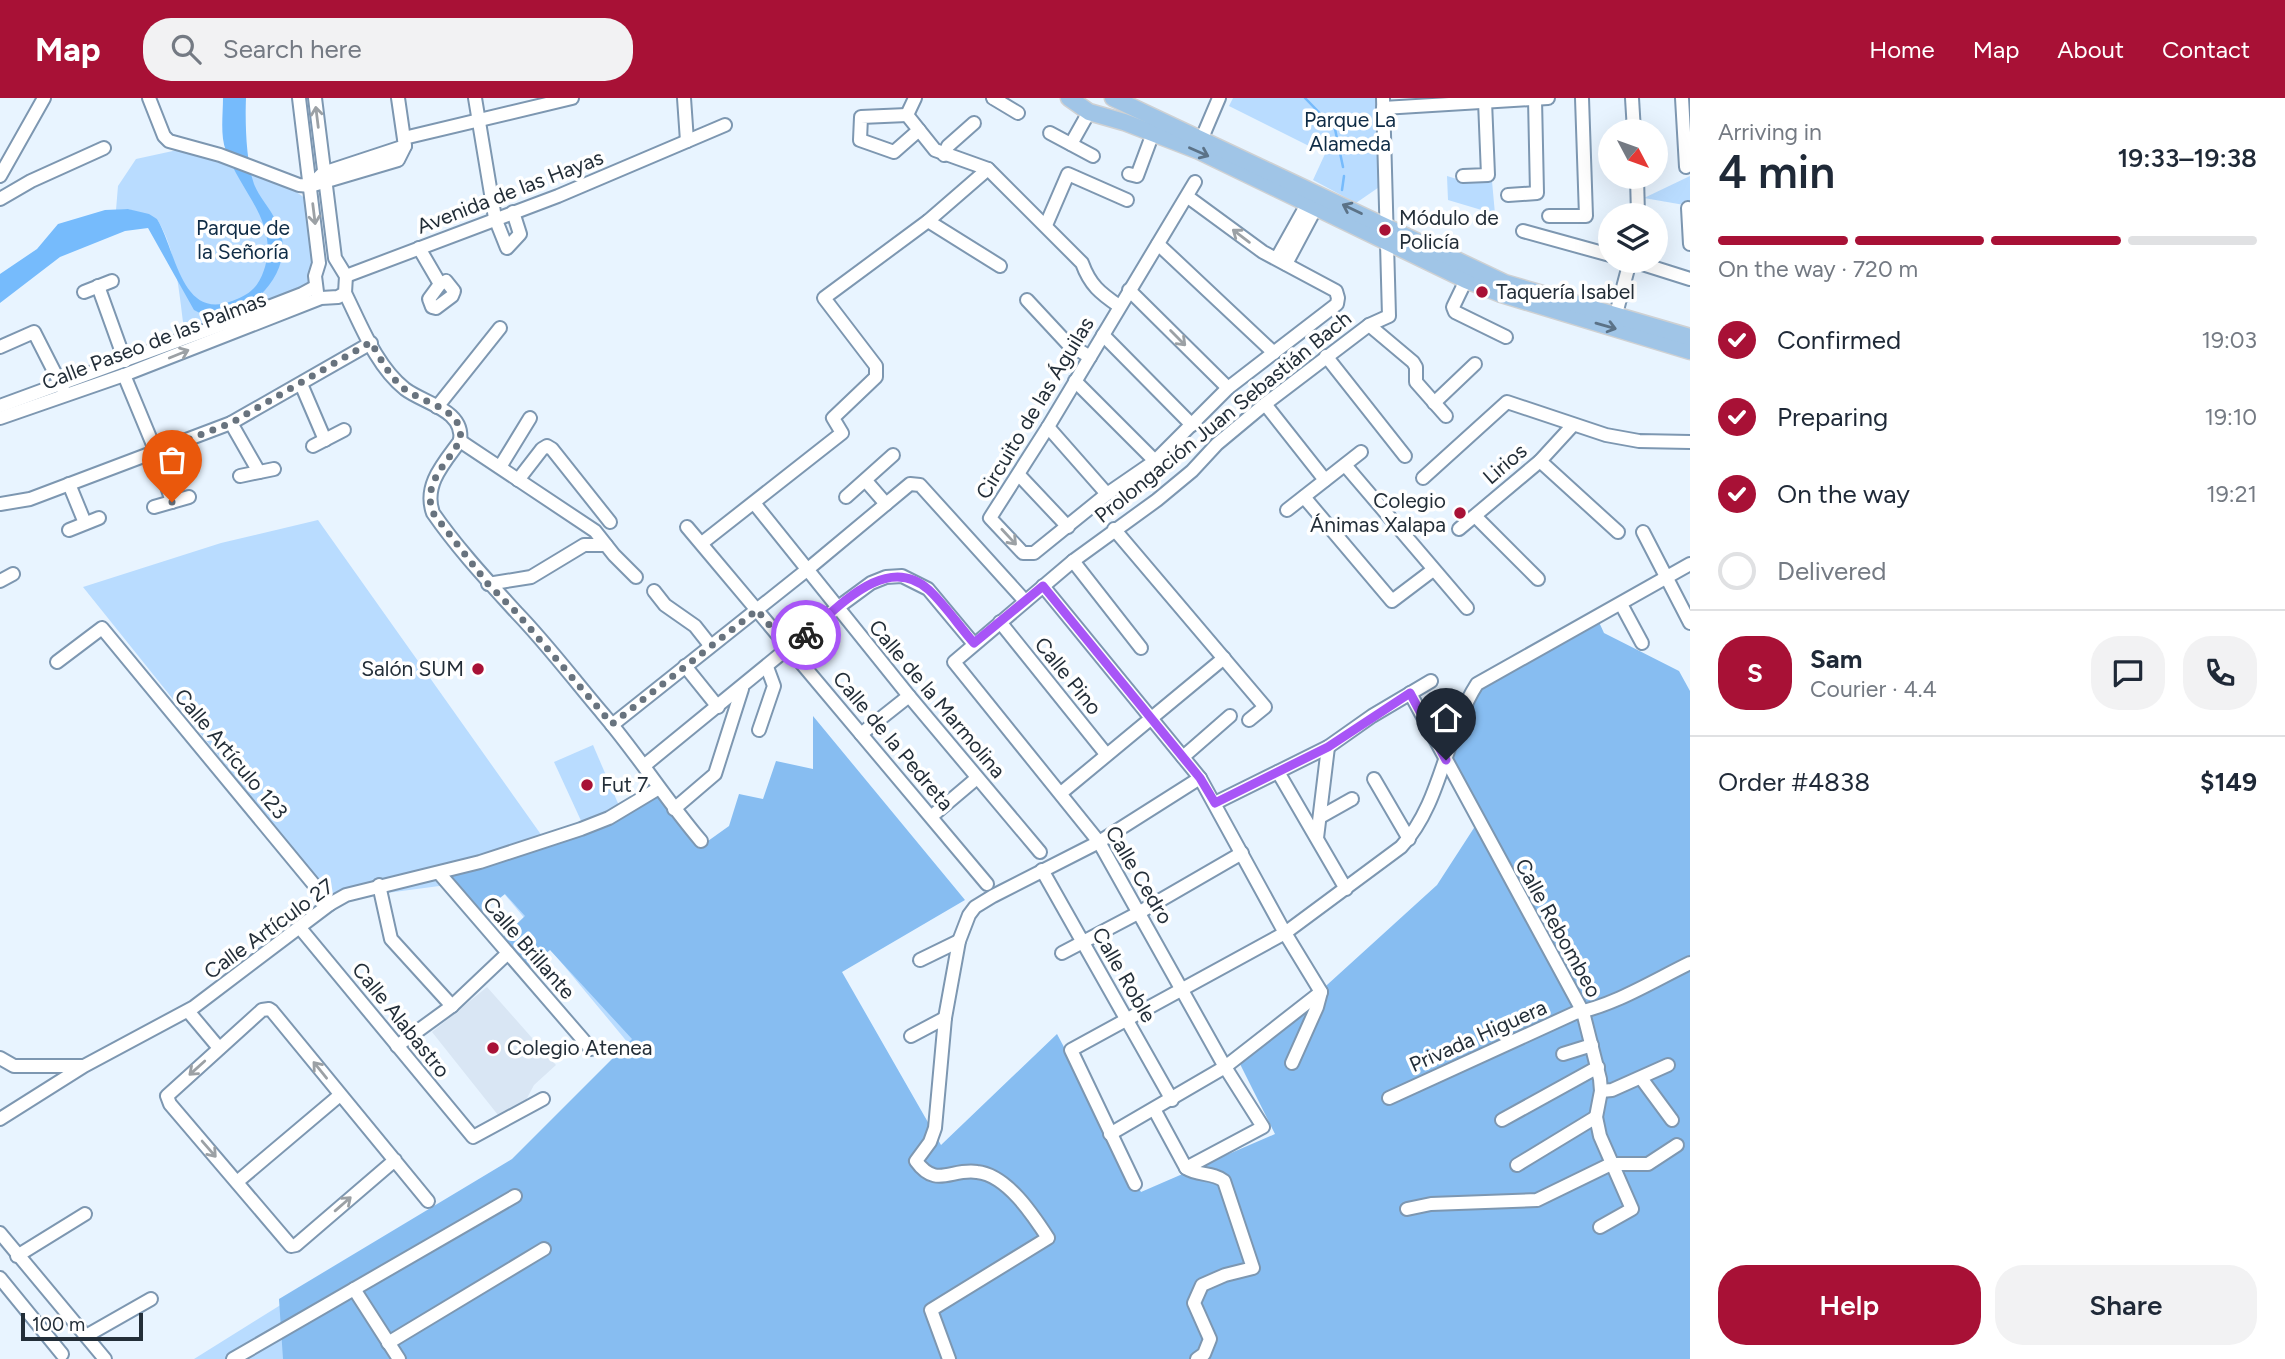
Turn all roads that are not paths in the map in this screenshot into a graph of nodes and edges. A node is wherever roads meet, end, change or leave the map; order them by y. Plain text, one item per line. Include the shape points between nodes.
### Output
1 (44, 98) edge
2 (149, 98) edge
3 (299, 98) edge
4 (314, 98) edge
5 (398, 98) edge
6 (475, 98) edge
7 (572, 98) edge
8 (684, 98) edge
9 (915, 98) edge
10 (1107, 98) edge
11 (1113, 98) edge
12 (1219, 98) edge
13 (1548, 98) edge
14 (1582, 98) edge
15 (1632, 98) edge
16 (1682, 98) edge
17 (1535, 99) edge
18 (999, 100) edge
19 (1471, 100) edge
20 (1485, 101) junction
21 (1383, 103) edge
22 (1083, 106) edge
23 (1018, 113) dead end
24 (907, 115) junction
25 (1633, 119) edge
26 (479, 120) junction
27 (974, 123) dead end
28 (725, 125) dead end
29 (919, 130) junction
30 (1050, 133) dead end
31 (1153, 133) junction
32 (1202, 138) junction
33 (687, 141) junction
34 (405, 142) junction
35 (1071, 144) junction
36 (104, 148) dead end
37 (944, 155) junction
38 (1093, 156) dead end
39 (1686, 167) dead end
40 (988, 169) junction
41 (1129, 174) dead end
42 (0, 176) edge
43 (1463, 176) dead end
44 (324, 178) junction
45 (1195, 182) dead end
46 (310, 186) junction
47 (1508, 195) dead end
48 (1188, 197) junction
49 (0, 199) edge
50 (1316, 199) junction
51 (1127, 200) dead end
52 (1688, 208) dead end
53 (513, 212) junction
54 (1549, 216) dead end
55 (495, 218) junction
56 (928, 221) junction
57 (1046, 225) junction
58 (1523, 231) dead end
59 (1388, 234) junction
60 (1158, 244) junction
61 (1690, 244) edge
62 (419, 248) junction
63 (1598, 251) edge
64 (1282, 261) junction
65 (1000, 266) dead end
66 (1668, 272) edge
67 (1628, 273) edge
68 (346, 276) junction
69 (1690, 279) edge
70 (1466, 280) junction
71 (112, 281) dead end
72 (440, 284) dead end
73 (98, 286) junction
74 (1129, 290) junction
75 (85, 292) dead end
76 (318, 292) junction
77 (345, 293) junction
78 (1027, 300) dead end
79 (1542, 300) junction
80 (1119, 306) junction
81 (1616, 314) junction
82 (1369, 325) junction
83 (500, 328) dead end
84 (1103, 335) junction
85 (1506, 337) dead end
86 (1690, 337) edge
87 (371, 342) junction
88 (0, 347) edge
89 (1690, 351) edge
90 (1274, 353) junction
91 (1325, 356) junction
92 (1090, 357) junction
93 (152, 358) junction
94 (125, 361) junction
95 (1475, 364) dead end
96 (124, 375) junction
97 (1075, 381) junction
98 (300, 384) junction
99 (1228, 388) junction
100 (63, 390) junction
101 (1434, 403) junction
102 (1265, 404) junction
103 (0, 407) edge
104 (437, 407) junction
105 (1446, 416) dead end
106 (0, 418) edge
107 (530, 418) dead end
108 (231, 423) junction
109 (1192, 425) junction
110 (1573, 425) junction
111 (1048, 427) junction
112 (344, 430) dead end
113 (325, 440) junction
114 (460, 441) junction
115 (1690, 442) edge
116 (313, 446) dead end
117 (156, 452) junction
118 (1361, 452) dead end
119 (893, 455) dead end
120 (1405, 456) dead end
121 (1155, 461) junction
122 (1540, 461) junction
123 (1345, 465) junction
124 (500, 467) junction
125 (274, 469) dead end
126 (259, 472) junction
127 (240, 475) dead end
128 (1019, 475) junction
129 (1423, 478) dead end
130 (518, 480) junction
131 (1325, 480) junction
132 (866, 481) junction
133 (69, 484) junction
134 (1107, 494) junction
135 (1304, 496) junction
136 (190, 497) dead end
137 (846, 497) dead end
138 (172, 502) junction
139 (754, 503) junction
140 (0, 504) edge
141 (886, 504) junction
142 (153, 507) dead end
143 (1287, 510) dead end
144 (1475, 516) junction
145 (99, 518) dead end
146 (610, 522) dead end
147 (85, 523) junction
148 (687, 527) dead end
149 (1068, 527) junction
150 (1114, 529) junction
151 (1459, 529) dead end
152 (69, 530) dead end
153 (1618, 532) dead end
154 (1643, 532) dead end
155 (702, 543) junction
156 (606, 545) junction
157 (1073, 561) junction
158 (1690, 564) edge
159 (808, 569) junction
160 (1433, 570) junction
161 (13, 574) dead end
162 (636, 577) dead end
163 (1668, 578) junction
164 (1538, 579) dead end
165 (0, 581) edge
166 (488, 584) junction
167 (1043, 586) junction
168 (654, 592) dead end
169 (1025, 601) junction
170 (1621, 604) junction
171 (1467, 607) dead end
172 (838, 608) junction
173 (757, 610) junction
174 (1000, 622) junction
175 (1690, 623) edge
176 (974, 643) junction
177 (1642, 643) dead end
178 (710, 645) junction
179 (1141, 648) dead end
180 (789, 649) junction
181 (1224, 658) junction
182 (57, 662) dead end
183 (954, 662) joint
184 (685, 666) junction
185 (767, 667) junction
186 (1431, 681) dead end
187 (742, 687) junction
188 (1410, 693) junction
189 (909, 696) junction
190 (718, 707) junction
191 (1230, 716) dead end
192 (1150, 718) junction
193 (1249, 720) dead end
194 (612, 724) junction
195 (759, 730) dead end
196 (861, 734) junction
197 (1328, 747) junction
198 (1106, 754) junction
199 (1183, 757) junction
200 (1446, 760) junction
201 (645, 765) junction
202 (1278, 772) junction
203 (977, 778) junction
204 (1200, 778) junction
205 (1374, 779) dead end
206 (659, 788) junction
207 (1061, 793) junction
208 (1353, 799) dead end
209 (1215, 803) junction
210 (674, 809) junction
211 (932, 816) junction
212 (1320, 817) junction
213 (1317, 838) junction
214 (1409, 839) junction
215 (701, 841) dead end
216 (1099, 842) junction
217 (1040, 852) dead end
218 (1241, 853) junction
219 (1042, 870) junction
220 (439, 873) junction
221 (988, 884) dead end
222 (379, 885) junction
223 (1346, 889) junction
224 (330, 904) junction
225 (1140, 912) junction
226 (300, 928) junction
227 (1284, 933) junction
228 (959, 941) junction
229 (1083, 941) junction
230 (508, 953) junction
231 (1062, 953) dead end
232 (920, 960) dead end
233 (1690, 963) edge
234 (1184, 990) junction
235 (1321, 992) junction
236 (452, 1006) junction
237 (191, 1009) junction
238 (1583, 1012) junction
239 (945, 1018) junction
240 (1129, 1020) junction
241 (911, 1037) dead end
242 (1592, 1045) junction
243 (222, 1046) junction
244 (397, 1046) junction
245 (591, 1049) dead end
246 (1563, 1054) dead end
247 (0, 1058) edge
248 (1292, 1063) dead end
249 (1668, 1065) dead end
250 (84, 1066) junction
251 (1598, 1067) junction
252 (1225, 1068) junction
253 (1641, 1078) junction
254 (1601, 1091) junction
255 (340, 1095) junction
256 (1389, 1098) dead end
257 (543, 1099) dead end
258 (1172, 1100) junction
259 (1154, 1109) junction
260 (1596, 1117) junction
261 (0, 1119) edge
262 (1502, 1120) dead end
263 (1672, 1120) dead end
264 (1110, 1133) junction
265 (1677, 1145) dead end
266 (395, 1160) junction
267 (1611, 1164) junction
268 (1517, 1165) dead end
269 (1186, 1168) junction
270 (237, 1182) junction
271 (1135, 1184) dead end
272 (515, 1196) dead end
273 (428, 1201) dead end
274 (1407, 1209) dead end
275 (85, 1214) dead end
276 (1600, 1227) dead end
277 (0, 1233) edge
278 (544, 1249) dead end
279 (17, 1256) junction
280 (0, 1278) edge
281 (354, 1289) junction
282 (151, 1299) dead end
283 (86, 1336) junction
284 (388, 1343) junction
285 (62, 1354) dead end
286 (105, 1359) edge
287 (233, 1359) edge
288 (399, 1359) edge
289 (949, 1359) edge
290 (1197, 1359) edge

1 - 42 street
2 - 46 street via 169,141
3 - 46 street
44 -> 4 street
5 - 34 street
6 - 26 street
7 - 26 street
8 - 33 street
9 - 24 street
10 - 22 street
11 - 32 main road
12 - 32 street
13 - 17 street
14 - 54 street via 1586,216
15 - 25 street
16 - 39 street
17 - 20 street
17 - 47 street via 1537,193
18 - 23 street
19 - 20 street
19 - 21 street
20 - 43 street via 1488,174
21 - 59 street
22 - 31 main road
22 - 35 street
24 - 29 street
24 - 29 street via 861,117 860,140 894,152
26 - 34 street
26 - 55 street
27 - 37 street
28 - 33 street, Avenida de las Hayas
29 - 37 street
30 - 35 street
31 - 41 street via 1137,176
31 -> 50 main road
32 - 50 main road
33 - 53 street, Avenida de las Hayas
34 - 44 street via 398,160
35 - 38 street
36 - 49 street
37 - 40 street
40 - 56 street
40 - 57 street
44 - 46 street
44 - 68 street via 335,258
45 - 48 street, Circuito de las Águilas
46 -> 76 street
48 - 60 street, Circuito de las Águilas
64 -> 48 street, Circuito de las Águilas
50 - 59 main road
50 - 64 street
51 - 57 street via 1068,174
52 - 61 street
53 - 55 street, Avenida de las Hayas
53 - 55 street via 520,234 507,248
55 - 62 street, Avenida de las Hayas
56 - 65 street
56 - 139 street via 824,298 878,372 833,418 842,433
57 - 80 street via 1082,263 1096,290
58 - 63 street
59 - 70 main road
59 - 79 main road
59 - 82 street, Prolongación Juan Sebastián Bach via 1389,316
60 - 74 street, Circuito de las Águilas
60 - 90 street
62 - 68 street, Avenida de las Hayas
62 - 72 street
64 - 90 street, Circuito de las Águilas via 1336,291 1338,298 1337,304
66 - 69 street
67 - 81 street
68 - 77 street
70 - 79 main road
70 - 85 street via 1453,307 1455,312
71 - 73 street
73 - 75 street
73 - 94 street
74 - 80 street, Circuito de las Águilas
74 -> 99 street
76 - 77 street, Calle Paseo de las Palmas via 338,297
76 - 93 street, Calle Paseo de las Palmas via 302,294
77 - 87 street
78 - 92 street via 1067,343
79 - 81 main road
79 -> 89 main road
80 - 84 street, Circuito de las Águilas
81 - 86 main road
82 - 91 street, Prolongación Juan Sebastián Bach
82 - 101 street via 1413,362 1416,382
83 - 104 street
84 - 92 street, Circuito de las Águilas
84 - 109 street
87 - 98 street
87 - 104 street via 402,387
88 - 100 street via 34,332
90 - 99 street, Circuito de las Águilas
91 - 102 street, Prolongación Juan Sebastián Bach
91 - 120 street
92 - 97 street, Circuito de las Águilas
93 - 94 street, Calle Paseo de las Palmas
93 - 96 street, Calle Paseo de las Palmas
94 - 100 street, Calle Paseo de las Palmas
95 - 101 street
96 - 100 street, Calle Paseo de las Palmas
96 - 117 street
97 - 111 street, Circuito de las Águilas
97 - 121 street
98 - 108 street
98 - 113 street
99 - 109 street, Circuito de las Águilas
100 - 103 street, Calle Paseo de las Palmas
100 - 106 street, Calle Paseo de las Palmas
101 - 105 street
102 - 131 street
102 - 150 street, Prolongación Juan Sebastián Bach via 1157,500
104 - 114 street via 455,419
107 - 124 street
108 - 117 street
108 - 126 street
109 - 121 street, Circuito de las Águilas
110 - 115 street via 1639,441
110 - 122 street, Lirios
110 - 129 street via 1507,402
111 - 128 street, Circuito de las Águilas
111 - 134 street
112 - 113 street
113 - 116 street
114 - 124 street
114 - 166 street via 429,488 429,502
117 - 133 street
117 - 138 street
118 - 123 street
119 - 132 street
121 - 134 street, Circuito de las Águilas
122 - 144 street, Lirios
122 - 153 street
123 - 131 street
123 - 160 street
124 - 130 street
125 - 126 street
126 - 127 street
128 - 149 street
128 -> 149 street, Circuito de las Águilas via 990,518 1028,555
130 - 146 street via 547,446
130 - 156 street via 595,531
131 - 135 street
132 - 137 street
132 - 141 street
133 - 140 street via 30,499
133 - 147 street
134 - 149 street, Circuito de las Águilas
135 - 143 street
135 - 160 street via 1392,601
136 - 138 street
138 - 142 street
139 - 155 street
139 - 159 street, Calle de la Marmolina
141 - 159 street
141 - 169 street via 915,483 920,485
144 - 151 street, Lirios
144 - 164 street
145 - 147 street
147 - 152 street
148 - 155 street, Calle de la Pedreta
150 - 157 street, Prolongación Juan Sebastián Bach
150 - 181 street
154 - 163 street
155 - 173 street, Calle de la Pedreta
156 - 162 street
156 - 166 street via 584,545 531,578
157 - 167 street, Prolongación Juan Sebastián Bach
157 - 179 street
158 - 163 street
159 - 172 street, Calle de la Marmolina
159 - 173 street
160 - 171 street
161 - 165 street
163 - 170 street
163 - 175 street
166 - 194 street
167 - 169 street, Prolongación Juan Sebastián Bach
167 - 192 street
168 - 178 street
169 - 174 street, Prolongación Juan Sebastián Bach
170 - 177 street
170 - 200 street via 1477,684
172 - 176 street via 871,583 902,576 928,589
172 - 180 street
172 - 189 street, Calle de la Marmolina
173 - 178 street
173 - 180 street, Calle de la Pedreta
174 - 176 street, Prolongación Juan Sebastián Bach
174 - 198 street, Calle Pino
176 - 183 street, Prolongación Juan Sebastián Bach
178 - 184 street
180 - 185 street
180 - 196 street, Calle de la Pedreta
181 - 192 street
181 - 193 street via 1265,707
182 - 224 street, Calle Artículo 123 via 102,628
183 - 207 street, Calle Cedro
184 - 190 street
184 - 194 street
185 - 187 street
185 - 195 street via 774,686
186 - 188 street
187 - 190 street
187 - 210 street via 715,774
188 - 197 street
188 - 200 street, Calle Rebombeo
189 - 196 street
189 - 203 street, Calle de la Marmolina
190 - 201 street
191 - 199 street
192 - 198 street
192 - 199 street
194 - 201 street
196 - 211 street, Calle de la Pedreta
197 - 202 street
197 - 212 street
198 - 207 street
199 - 204 street
200 - 214 street
200 - 238 street, Calle Rebombeo
201 - 206 street
202 - 209 street
202 - 213 street
203 - 211 street
203 - 217 street, Calle de la Marmolina
204 - 209 street
204 - 216 street
205 - 214 street
206 - 210 street
206 - 220 street, Calle Artículo 27 via 581,830
207 - 216 street, Calle Cedro
208 - 212 street
209 - 218 street
210 - 215 street
211 - 221 street, Calle de la Pedreta
212 - 213 street
213 - 223 street
214 - 223 street
216 - 219 street
216 - 225 street, Calle Cedro
218 - 225 street
218 - 227 street
219 - 228 street via 975,907
219 - 229 street, Calle Roble
220 - 222 street, Calle Artículo 27
220 - 230 street, Calle Brillante
222 - 224 street, Calle Artículo 27
222 - 236 street via 391,939
223 - 227 street
224 - 226 street, Calle Artículo 27
225 - 229 street
225 - 234 street, Calle Cedro
226 - 237 street, Calle Artículo 27
226 - 244 street, Calle Alabastro
227 - 234 street
227 - 235 street
228 - 232 street
228 - 239 street
229 - 231 street
229 - 240 street, Calle Roble
230 - 236 street
230 - 245 street, Calle Brillante
233 - 238 street, Privada Higuera
234 - 240 street
234 - 252 street, Calle Cedro
235 - 248 street
235 - 252 street
236 - 244 street
237 - 243 street
237 - 250 street, Calle Artículo 27
238 - 242 street, Calle Rebombeo
238 - 256 street, Privada Higuera
239 - 241 street
239 - 289 street via 935,1128 916,1161 933,1175 978,1171 989,1176 1029,1208 1048,1238 931,1310
240 - 258 street, Calle Roble
240 - 264 street via 1070,1050
242 - 246 street
242 - 251 street, Calle Rebombeo
255 -> 243 street via 268,1009
243 -> 270 street via 167,1099
244 - 257 street, Calle Alabastro via 473,1138
247 - 250 street via 14,1066
249 - 253 street
250 - 261 street, Calle Artículo 27
251 - 254 street, Calle Rebombeo
251 - 262 street
252 - 258 street
252 - 269 street, Calle Cedro via 1263,1127
253 - 254 street
253 - 263 street
254 - 260 street, Calle Rebombeo
255 - 266 street
255 - 270 street
258 - 259 street
259 - 264 street
259 - 269 street
260 - 267 street, Calle Rebombeo
260 - 268 street
264 - 271 street
265 - 267 street via 1648,1164
270 -> 266 street via 291,1246
266 - 273 street
267 - 274 street via 1537,1200
267 - 276 street, Calle Rebombeo via 1633,1209
269 - 290 street via 1224,1181 1253,1268 1202,1285 1194,1303 1210,1339 1205,1354
272 - 281 street
275 - 279 street
277 - 279 street
278 - 284 street
279 - 283 street
280 - 285 street
281 - 284 street
281 - 287 street
282 - 283 street
283 - 286 street
284 - 288 street

